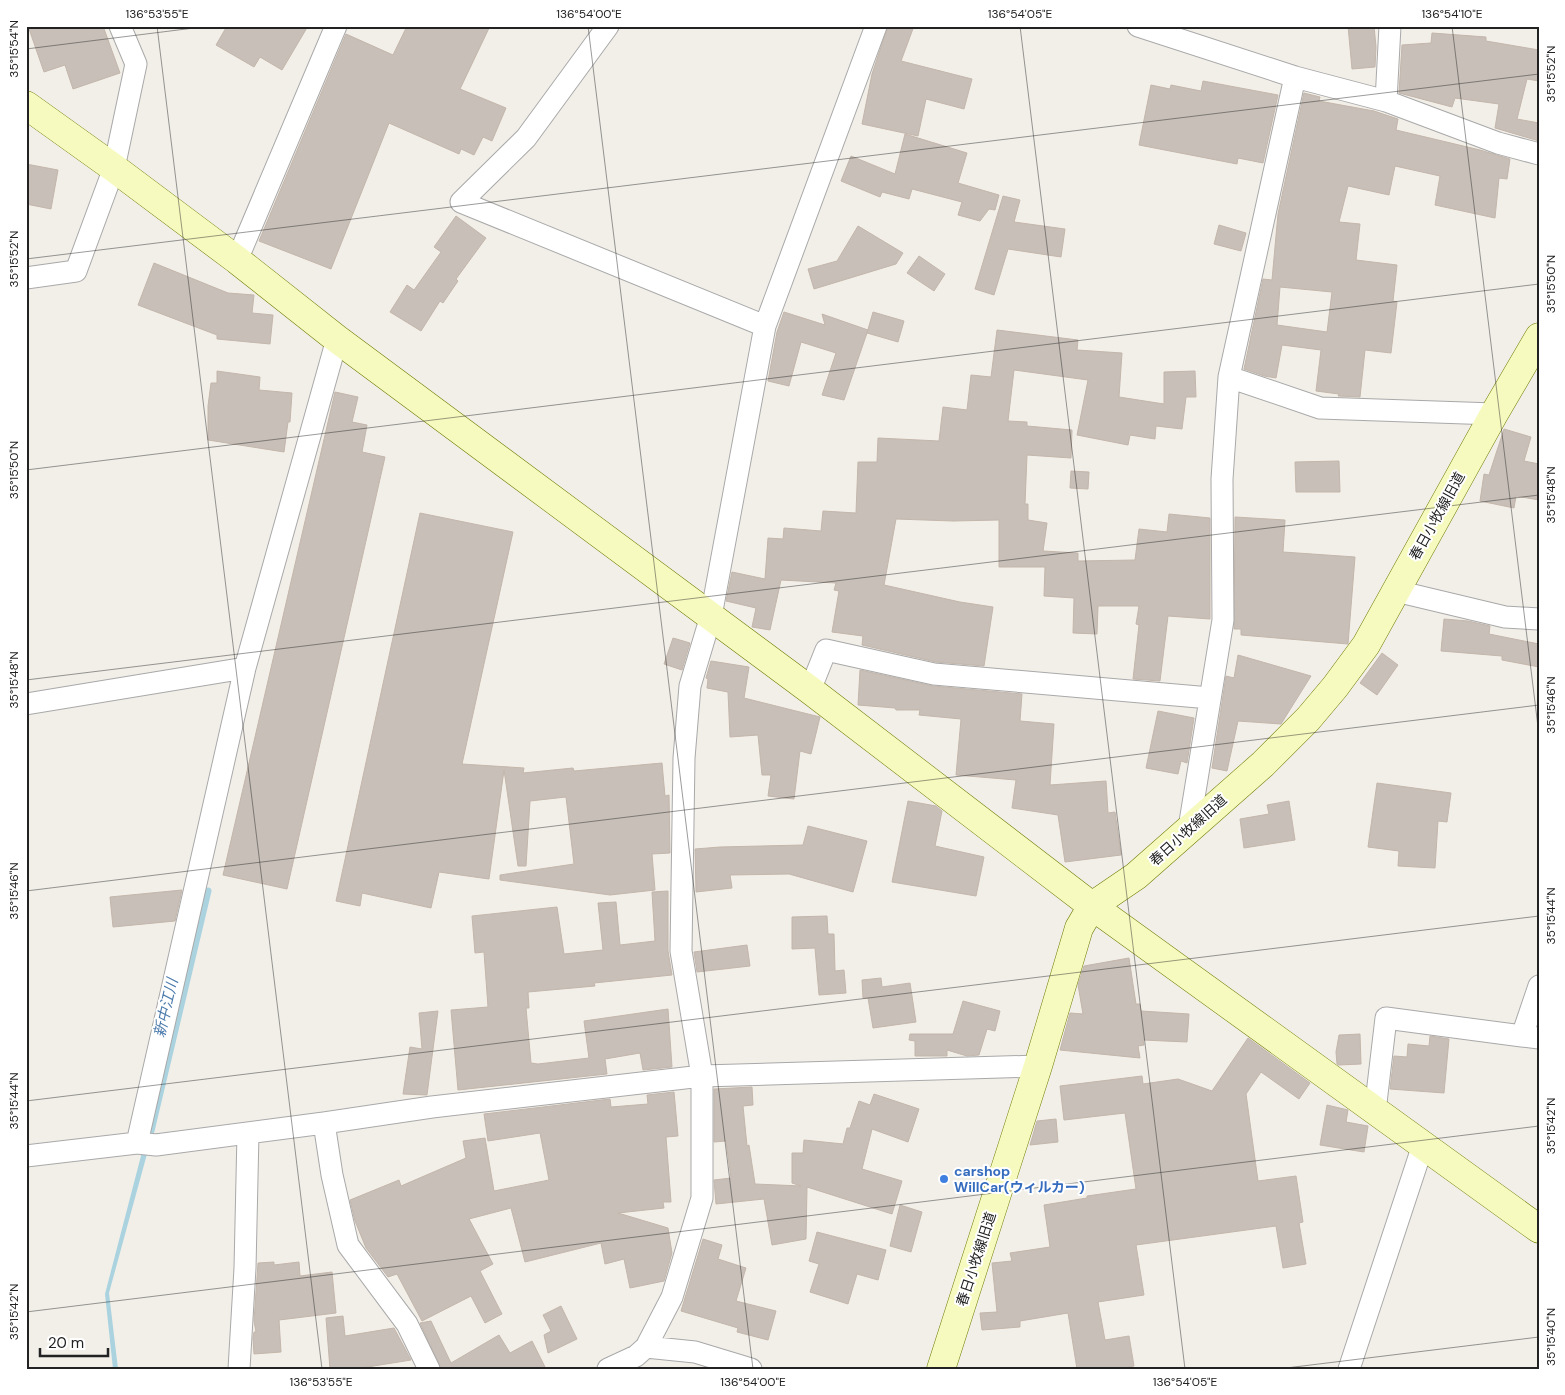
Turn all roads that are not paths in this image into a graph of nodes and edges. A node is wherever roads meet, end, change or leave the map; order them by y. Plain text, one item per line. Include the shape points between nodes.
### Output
1 (120, 26) edge
2 (336, 26) edge
3 (608, 26) edge
4 (876, 26) edge
5 (1138, 26) edge
6 (1390, 26) edge
7 (1296, 77) junction
8 (1386, 101) junction
9 (26, 105) edge
10 (1539, 154) edge
11 (114, 168) junction
12 (237, 260) junction
13 (26, 278) edge
14 (765, 326) junction
15 (1539, 337) edge
16 (337, 339) junction
17 (1229, 377) junction
18 (1494, 414) junction
19 (1396, 591) junction
20 (710, 616) junction
21 (1539, 619) edge
22 (244, 668) junction
23 (810, 690) junction
24 (1210, 698) junction
25 (26, 704) edge
26 (1189, 828) junction
27 (1092, 906) junction
28 (1539, 986) edge
29 (1530, 1037) edge
30 (1038, 1066) junction
31 (702, 1076) junction
32 (1374, 1111) junction
33 (324, 1123) junction
34 (248, 1133) junction
35 (137, 1143) junction
36 (1423, 1145) junction
37 (26, 1156) edge
38 (1539, 1229) edge
39 (646, 1348) junction
40 (239, 1369) edge
41 (429, 1369) edge
42 (608, 1369) edge
43 (751, 1369) edge
44 (941, 1369) edge
45 (1349, 1369) edge

1 - 11 street via 136,64
2 - 12 street
3 - 14 street via 526,138 461,202
4 - 14 street
5 - 7 street
6 - 8 street
7 - 8 street
7 - 17 street
8 - 10 street via 1498,143
9 - 11 street
11 - 12 street
11 - 13 street via 76,272
12 - 16 street
14 - 20 street
15 - 18 street, 春日小牧線旧道
16 - 20 street
16 - 22 street
17 - 18 street via 1320,408
17 - 24 street via 1222,479 1223,620
18 - 19 street, 春日小牧線旧道
19 - 21 street via 1505,618
19 - 26 street, 春日小牧線旧道 via 1366,645 1308,719 1263,764
20 - 23 street
20 - 31 street via 690,686 684,777 681,951
22 - 25 street
22 - 35 street
23 - 24 street via 826,650 934,674
23 - 27 street
24 - 26 street
26 - 27 street, 春日小牧線旧道 via 1136,876
27 - 30 street, 春日小牧線旧道 via 1079,928
27 - 32 street
28 - 29 street
29 - 32 street via 1386,1018
30 - 31 street
30 - 44 street, 春日小牧線旧道
31 - 33 street via 432,1107
31 - 39 street via 702,1198 672,1297
32 - 36 street
33 - 34 street
33 - 41 street via 348,1245 407,1324
34 - 35 street via 156,1145
34 - 40 street
35 - 37 street
36 - 38 street
36 - 45 street
39 - 42 street
39 - 43 street via 696,1352

